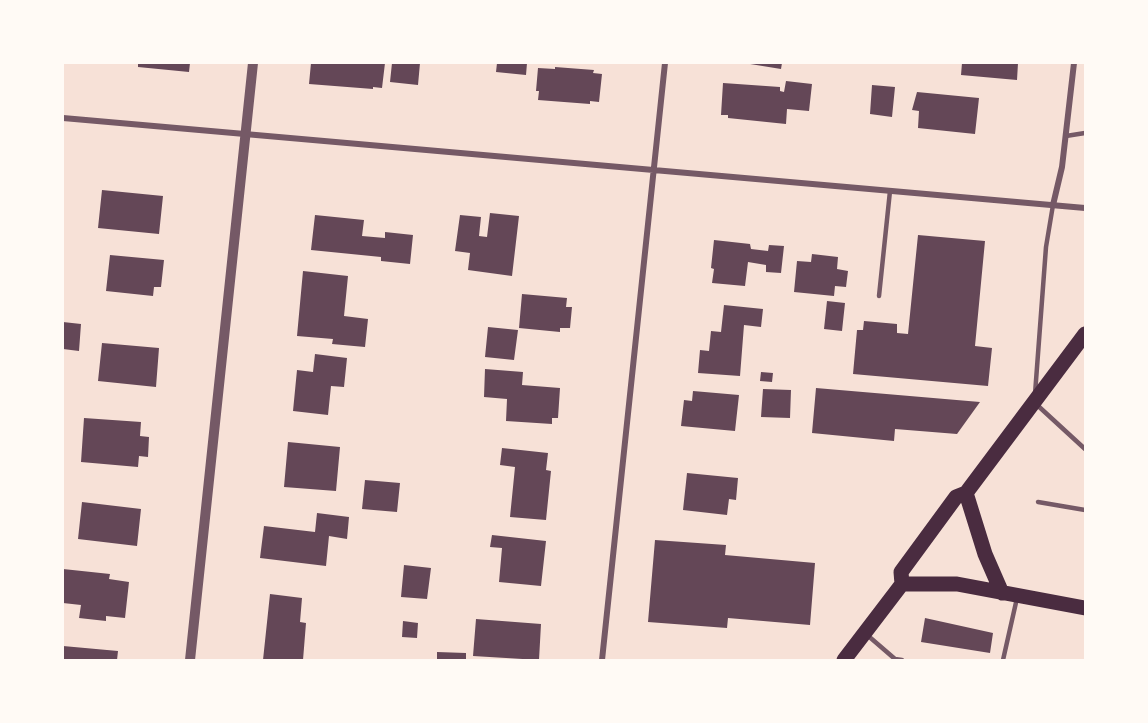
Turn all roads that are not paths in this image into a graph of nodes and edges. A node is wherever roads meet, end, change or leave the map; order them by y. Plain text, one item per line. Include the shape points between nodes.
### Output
1 (253, 63) edge
2 (665, 63) edge
3 (1074, 63) edge
4 (63, 118) edge
5 (246, 134) junction
6 (1085, 134) edge
7 (1066, 136) junction
8 (654, 170) junction
9 (890, 191) junction
10 (1053, 205) junction
11 (1085, 208) edge
12 (879, 296) dead end
13 (1085, 334) edge
14 (1035, 403) junction
15 (1085, 450) edge
16 (966, 493) junction
17 (1038, 502) dead end
18 (1085, 510) edge
19 (902, 584) junction
20 (1010, 594) junction
21 (1085, 608) edge
22 (864, 633) junction
23 (190, 660) edge
24 (602, 660) edge
25 (844, 660) edge
26 (902, 660) edge
27 (1003, 660) edge

1 - 5 street
2 - 8 street
3 - 7 street
4 - 5 street
5 - 8 street
5 - 23 street
6 - 7 lane
7 - 10 street
8 - 9 street
8 - 24 street
9 - 10 street
9 - 12 lane
10 - 11 street
10 - 14 lane via 1046,247
13 - 14 main road
14 - 15 lane
14 - 16 main road
16 - 19 main road via 956,496 901,572
16 - 20 main road via 985,554
17 - 18 lane
19 - 20 main road via 957,584
19 - 22 main road
20 - 21 main road
20 - 27 lane
22 - 25 main road
22 - 26 lane via 895,659

